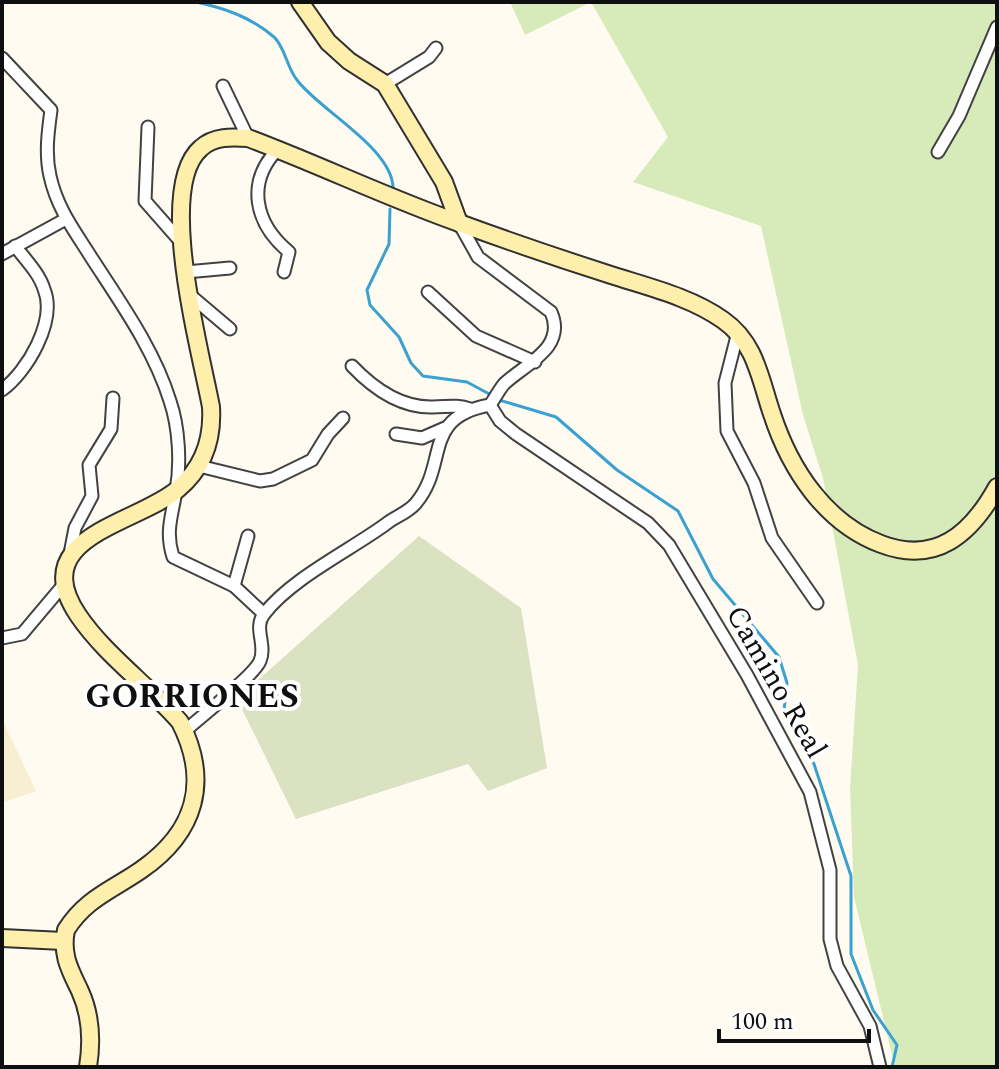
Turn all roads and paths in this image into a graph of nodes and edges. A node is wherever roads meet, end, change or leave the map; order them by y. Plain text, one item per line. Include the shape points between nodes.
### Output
1 (300, 2) edge
2 (997, 27) edge
3 (436, 48) dead end
4 (2, 58) edge
5 (385, 84) junction
6 (223, 86) dead end
7 (148, 127) dead end
8 (248, 138) junction
9 (278, 149) junction
10 (938, 152) dead end
11 (66, 219) junction
12 (459, 223) junction
13 (181, 242) junction
14 (15, 246) junction
15 (2, 254) edge
16 (230, 268) dead end
17 (186, 272) junction
18 (284, 272) dead end
19 (428, 292) dead end
20 (191, 296) junction
21 (230, 329) dead end
22 (738, 332) junction
23 (535, 362) junction
24 (352, 366) dead end
25 (2, 390) edge
26 (113, 398) dead end
27 (490, 405) junction
28 (470, 409) junction
29 (343, 418) dead end
30 (445, 428) junction
31 (396, 434) dead end
32 (199, 466) junction
33 (997, 487) edge
34 (177, 491) junction
35 (248, 536) dead end
36 (70, 554) junction
37 (65, 583) junction
38 (234, 586) junction
39 (817, 603) dead end
40 (264, 614) junction
41 (2, 638) edge
42 (185, 731) junction
43 (2, 938) edge
44 (63, 941) junction
45 (88, 1067) edge
46 (880, 1067) edge

1 - 5 main road via 328,42
2 - 10 street
3 - 5 street
4 - 11 street via 51,110 49,174
5 - 12 main road via 444,182
6 - 8 street
7 - 13 street via 145,201
8 - 9 main road
8 - 13 main road via 213,140 188,165 181,188
9 - 12 main road
9 - 18 street via 258,181 266,225 289,252
11 - 14 street
11 - 34 street via 134,325 170,400
12 - 22 main road via 671,295
12 - 23 street via 478,257 551,312 554,334
13 - 17 main road
14 - 15 street
14 - 25 street via 41,282 47,306 23,370
16 - 17 street
17 - 20 main road
19 - 23 street via 476,336
20 - 21 street
20 - 32 main road via 212,429
22 - 33 main road via 750,348 787,454 822,505 855,532 909,551 933,550 953,543 975,522
22 - 39 street via 725,383 727,431 754,483 772,538
23 - 27 street
24 - 28 street via 374,386 412,406
26 - 36 street via 111,429 89,465 92,496 75,528
27 - 28 street
27 - 46 street, Camino Real via 500,421 648,523 669,545 747,675 810,792 830,870 830,939 837,966 870,1026
28 - 30 street
29 - 32 street via 312,460 273,479 260,481
30 - 31 street via 422,438
30 - 40 street via 426,484 408,512 311,574
32 - 34 main road
34 - 36 main road via 88,536
34 - 38 street via 168,521 173,557
35 - 38 street
36 - 37 main road
37 - 41 street via 22,634
37 - 42 main road via 77,613
38 - 40 street
40 - 42 street via 259,623 263,649 256,668
42 - 44 main road via 196,769 192,811 180,831 140,870 75,914
43 - 44 main road
44 - 45 main road via 67,969 89,1022

